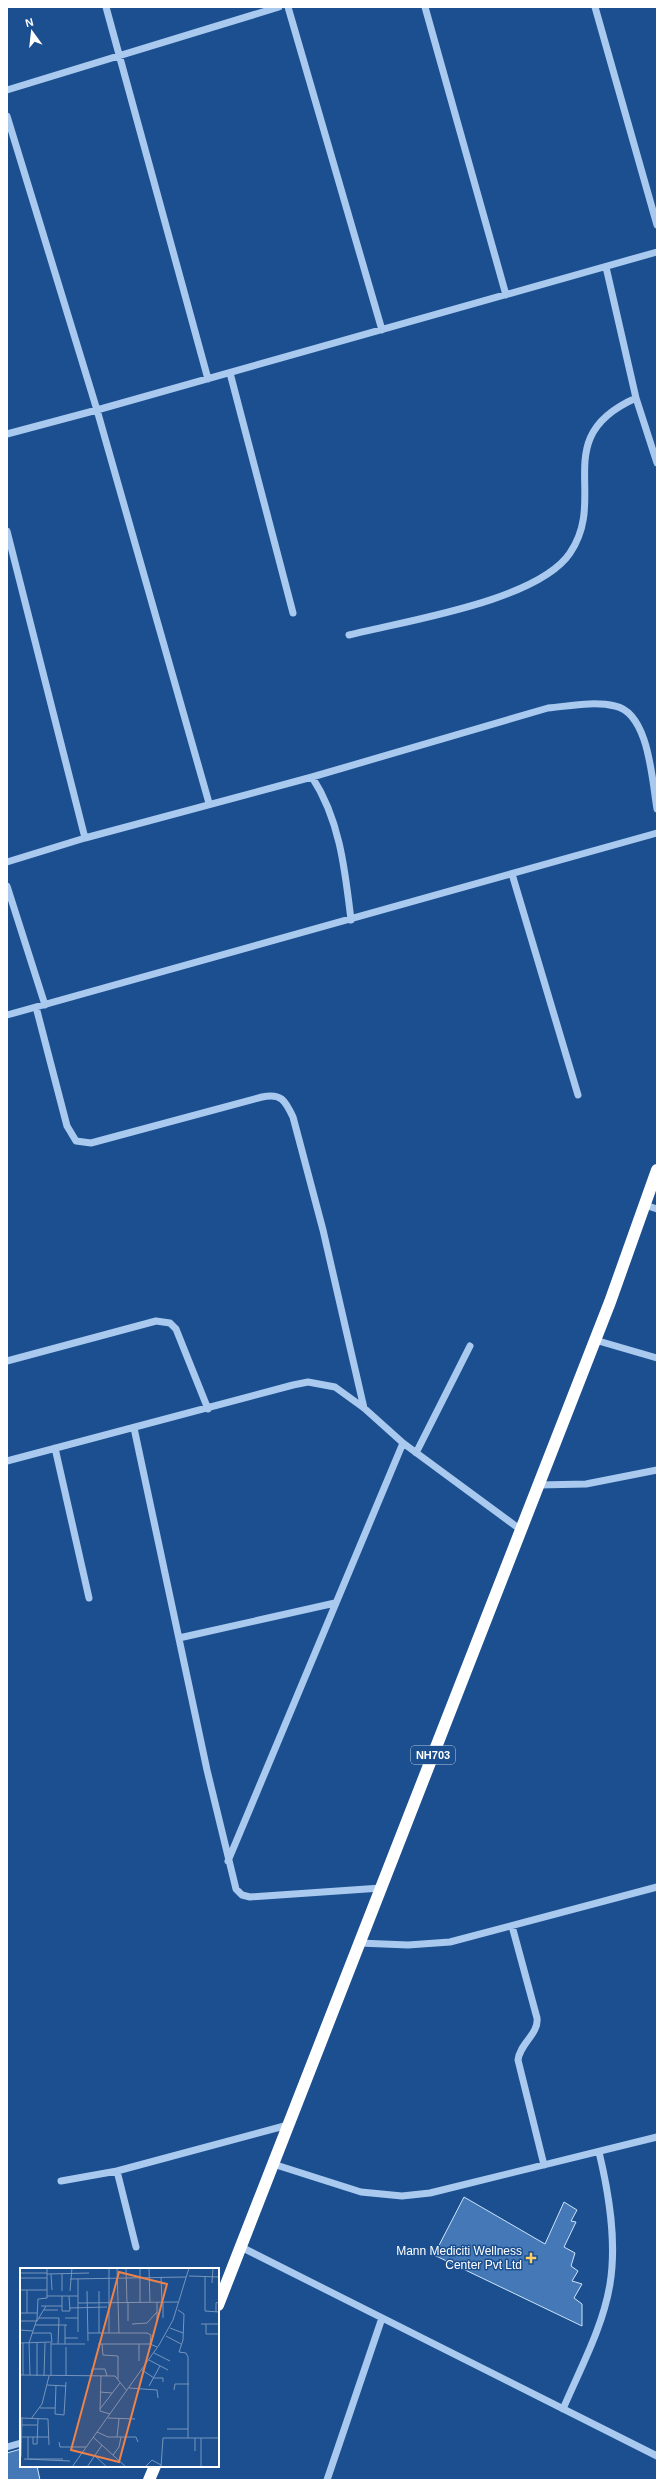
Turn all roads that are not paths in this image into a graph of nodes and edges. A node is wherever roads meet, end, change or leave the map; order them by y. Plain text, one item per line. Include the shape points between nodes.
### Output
1 (106, 7) edge
2 (279, 7) edge
3 (288, 7) edge
4 (425, 7) edge
5 (595, 7) edge
6 (120, 56) junction
7 (7, 90) edge
8 (7, 116) edge
9 (657, 225) edge
10 (657, 252) edge
11 (606, 266) junction
12 (506, 295) junction
13 (382, 330) junction
14 (230, 373) junction
15 (208, 379) junction
16 (636, 398) junction
17 (97, 410) junction
18 (7, 434) edge
19 (657, 463) edge
20 (7, 531) edge
21 (292, 613) dead end
22 (349, 635) dead end
23 (312, 777) junction
24 (209, 803) junction
25 (657, 808) edge
26 (657, 833) edge
27 (85, 838) junction
28 (7, 862) edge
29 (512, 874) junction
30 (7, 886) edge
31 (350, 920) junction
32 (45, 1005) junction
33 (36, 1007) junction
34 (7, 1016) edge
35 (578, 1095) dead end
36 (657, 1170) edge
37 (645, 1205) junction
38 (657, 1209) edge
39 (595, 1340) junction
40 (470, 1346) dead end
41 (657, 1358) edge
42 (7, 1361) edge
43 (364, 1408) junction
44 (208, 1409) junction
45 (134, 1428) junction
46 (404, 1443) junction
47 (55, 1448) junction
48 (416, 1453) junction
49 (7, 1461) edge
50 (657, 1470) edge
51 (538, 1485) junction
52 (521, 1530) junction
53 (89, 1598) dead end
54 (335, 1603) junction
55 (179, 1638) junction
56 (228, 1861) junction
57 (657, 1887) edge
58 (381, 1888) junction
59 (512, 1926) junction
60 (360, 1943) junction
61 (288, 2125) junction
62 (657, 2137) edge
63 (599, 2152) junction
64 (273, 2164) junction
65 (544, 2165) junction
66 (118, 2171) junction
67 (62, 2181) dead end
68 (241, 2247) junction
69 (136, 2248) dead end
70 (219, 2302) edge
71 (382, 2318) junction
72 (563, 2409) junction
73 (20, 2443) edge
74 (7, 2447) edge
75 (657, 2456) edge
76 (155, 2467) edge
77 (149, 2480) edge
78 (327, 2480) edge

1 - 6 street
2 - 6 street
3 - 13 street
4 - 12 street
5 - 9 street
6 - 7 street
6 - 15 street
8 - 17 street
10 - 11 street
11 - 12 street
11 - 16 street
12 - 13 street
13 - 14 street
14 - 15 street
14 - 21 street
15 - 17 street
16 - 19 street
16 - 22 street via 617,407 595,427 588,442 586,457 583,524 570,554 547,575 514,591 476,604
17 - 18 street
17 - 24 street
20 - 27 street
23 - 24 street
23 - 25 street via 548,708 577,705 616,706 626,710 635,720 644,739
23 - 31 street via 324,795 333,817 341,848
24 - 27 street
26 - 29 street
27 - 28 street
29 - 31 street
29 - 35 street
30 - 32 street
31 - 32 street
32 - 33 street
33 - 34 street
33 - 43 street via 68,1126 76,1141 91,1143 262,1097 274,1095 286,1101 293,1117 323,1230
36 - 37 highway, NH703
37 - 38 street
37 - 39 highway, NH703
39 - 41 street
39 - 51 highway, NH703
40 - 48 street
42 - 44 street via 156,1321 166,1322 176,1329
43 - 44 street via 335,1387 308,1382
43 - 46 street
44 - 45 street
45 - 47 street
45 - 55 street
46 - 48 street
46 - 54 street
47 - 49 street
47 - 53 street
48 - 52 street
50 - 51 street via 586,1484
51 - 52 highway, NH703
52 - 58 highway, NH703
54 - 55 street
54 - 56 street
55 - 56 street
56 - 58 street via 236,1890 250,1897
57 - 59 street
58 - 60 highway, NH703
59 - 60 street via 450,1942
59 - 65 street via 538,2018 537,2028 522,2046 518,2060
60 - 61 highway, NH703
61 - 64 highway, NH703
61 - 66 street
62 - 63 street
63 - 65 street
63 - 72 street via 610,2207 610,2285 601,2319
64 - 65 street via 361,2192 402,2196 430,2193
64 - 68 highway, NH703
66 - 67 street
66 - 69 street
68 - 70 highway, NH703
68 - 71 street
71 - 72 street
71 - 78 street
72 - 75 street
73 - 74 street
76 - 77 highway

